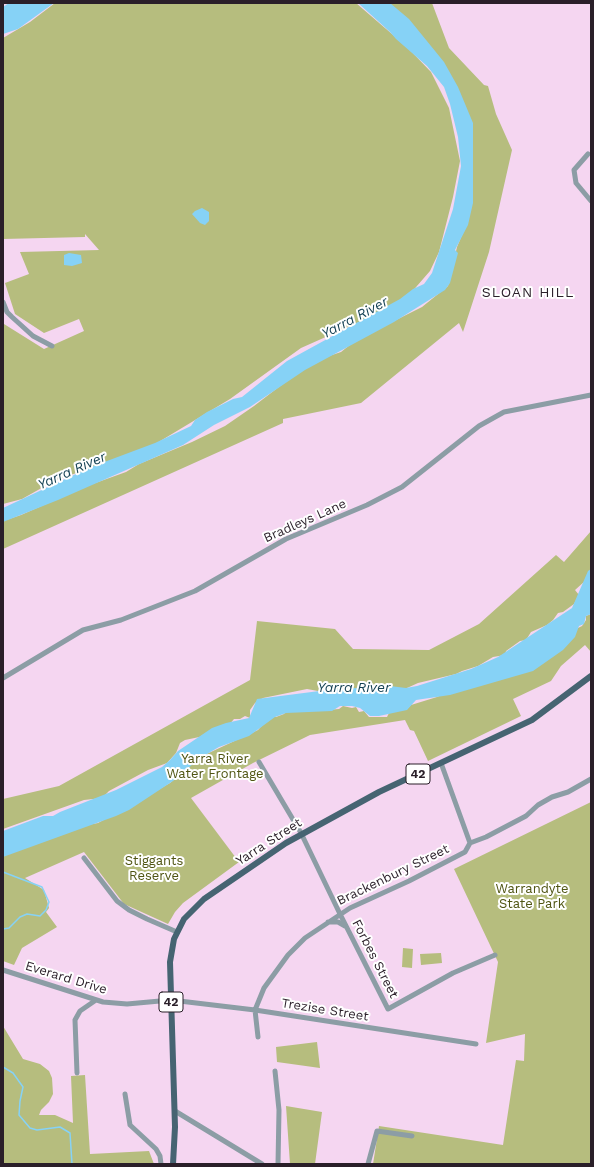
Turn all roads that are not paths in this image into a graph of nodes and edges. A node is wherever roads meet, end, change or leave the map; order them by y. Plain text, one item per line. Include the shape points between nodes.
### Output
1 (588, 154) dead end
2 (591, 201) edge
3 (3, 302) edge
4 (52, 346) dead end
5 (591, 395) edge
6 (591, 676) edge
7 (3, 678) edge
8 (259, 762) dead end
9 (441, 763) junction
10 (591, 779) edge
11 (301, 833) junction
12 (470, 843) junction
13 (84, 858) dead end
14 (340, 914) junction
15 (328, 922) junction
16 (346, 926) junction
17 (177, 932) junction
18 (495, 955) dead end
19 (3, 970) edge
20 (96, 1000) junction
21 (171, 1000) junction
22 (255, 1010) junction
23 (258, 1037) dead end
24 (476, 1044) dead end
25 (275, 1071) dead end
26 (77, 1072) dead end
27 (125, 1094) dead end
28 (174, 1111) junction
29 (412, 1136) dead end
30 (161, 1164) edge
31 (173, 1164) edge
32 (262, 1164) edge
33 (278, 1164) edge
34 (368, 1164) edge

1 - 2 street via 574,170 574,178
3 - 4 street via 7,312 33,336
5 - 7 street, Bradleys Lane via 504,412 479,426 402,487 367,505 286,539 195,591 121,620 83,630
6 - 9 main road, Yarra Street / 42 via 532,720
8 - 11 street, Forbes Street
9 - 11 main road, Yarra Street / 42
9 - 12 street
10 - 12 street, Brackenbury Street via 568,792 552,797 526,816
11 - 14 street, Forbes Street
11 - 17 main road, Yarra Street / 42 via 204,899 184,919
12 - 14 street, Brackenbury Street via 465,852
13 - 17 street via 117,901 129,910
14 - 15 street, Brackenbury Street
14 - 16 street, Forbes Street
15 - 16 street via 338,922
15 - 22 street, Brackenbury Street via 305,938 288,955 264,988
16 - 18 street, Forbes Street via 388,1009 453,973
17 - 21 main road, Yarra Street / 42 via 170,951
19 - 20 street, Everard Drive
20 - 21 street, Everard Drive via 127,1004
20 - 26 street via 80,1011 75,1020
21 - 22 street, Trezise Street
21 - 28 main road, Yarra Street / 42
22 - 23 street, Brackenbury Street
22 - 24 street, Trezise Street
25 - 33 street via 279,1110
27 - 30 street via 130,1124 156,1149
28 - 31 main road, Yarra Street / 42
28 - 32 street
29 - 34 street via 377,1131

